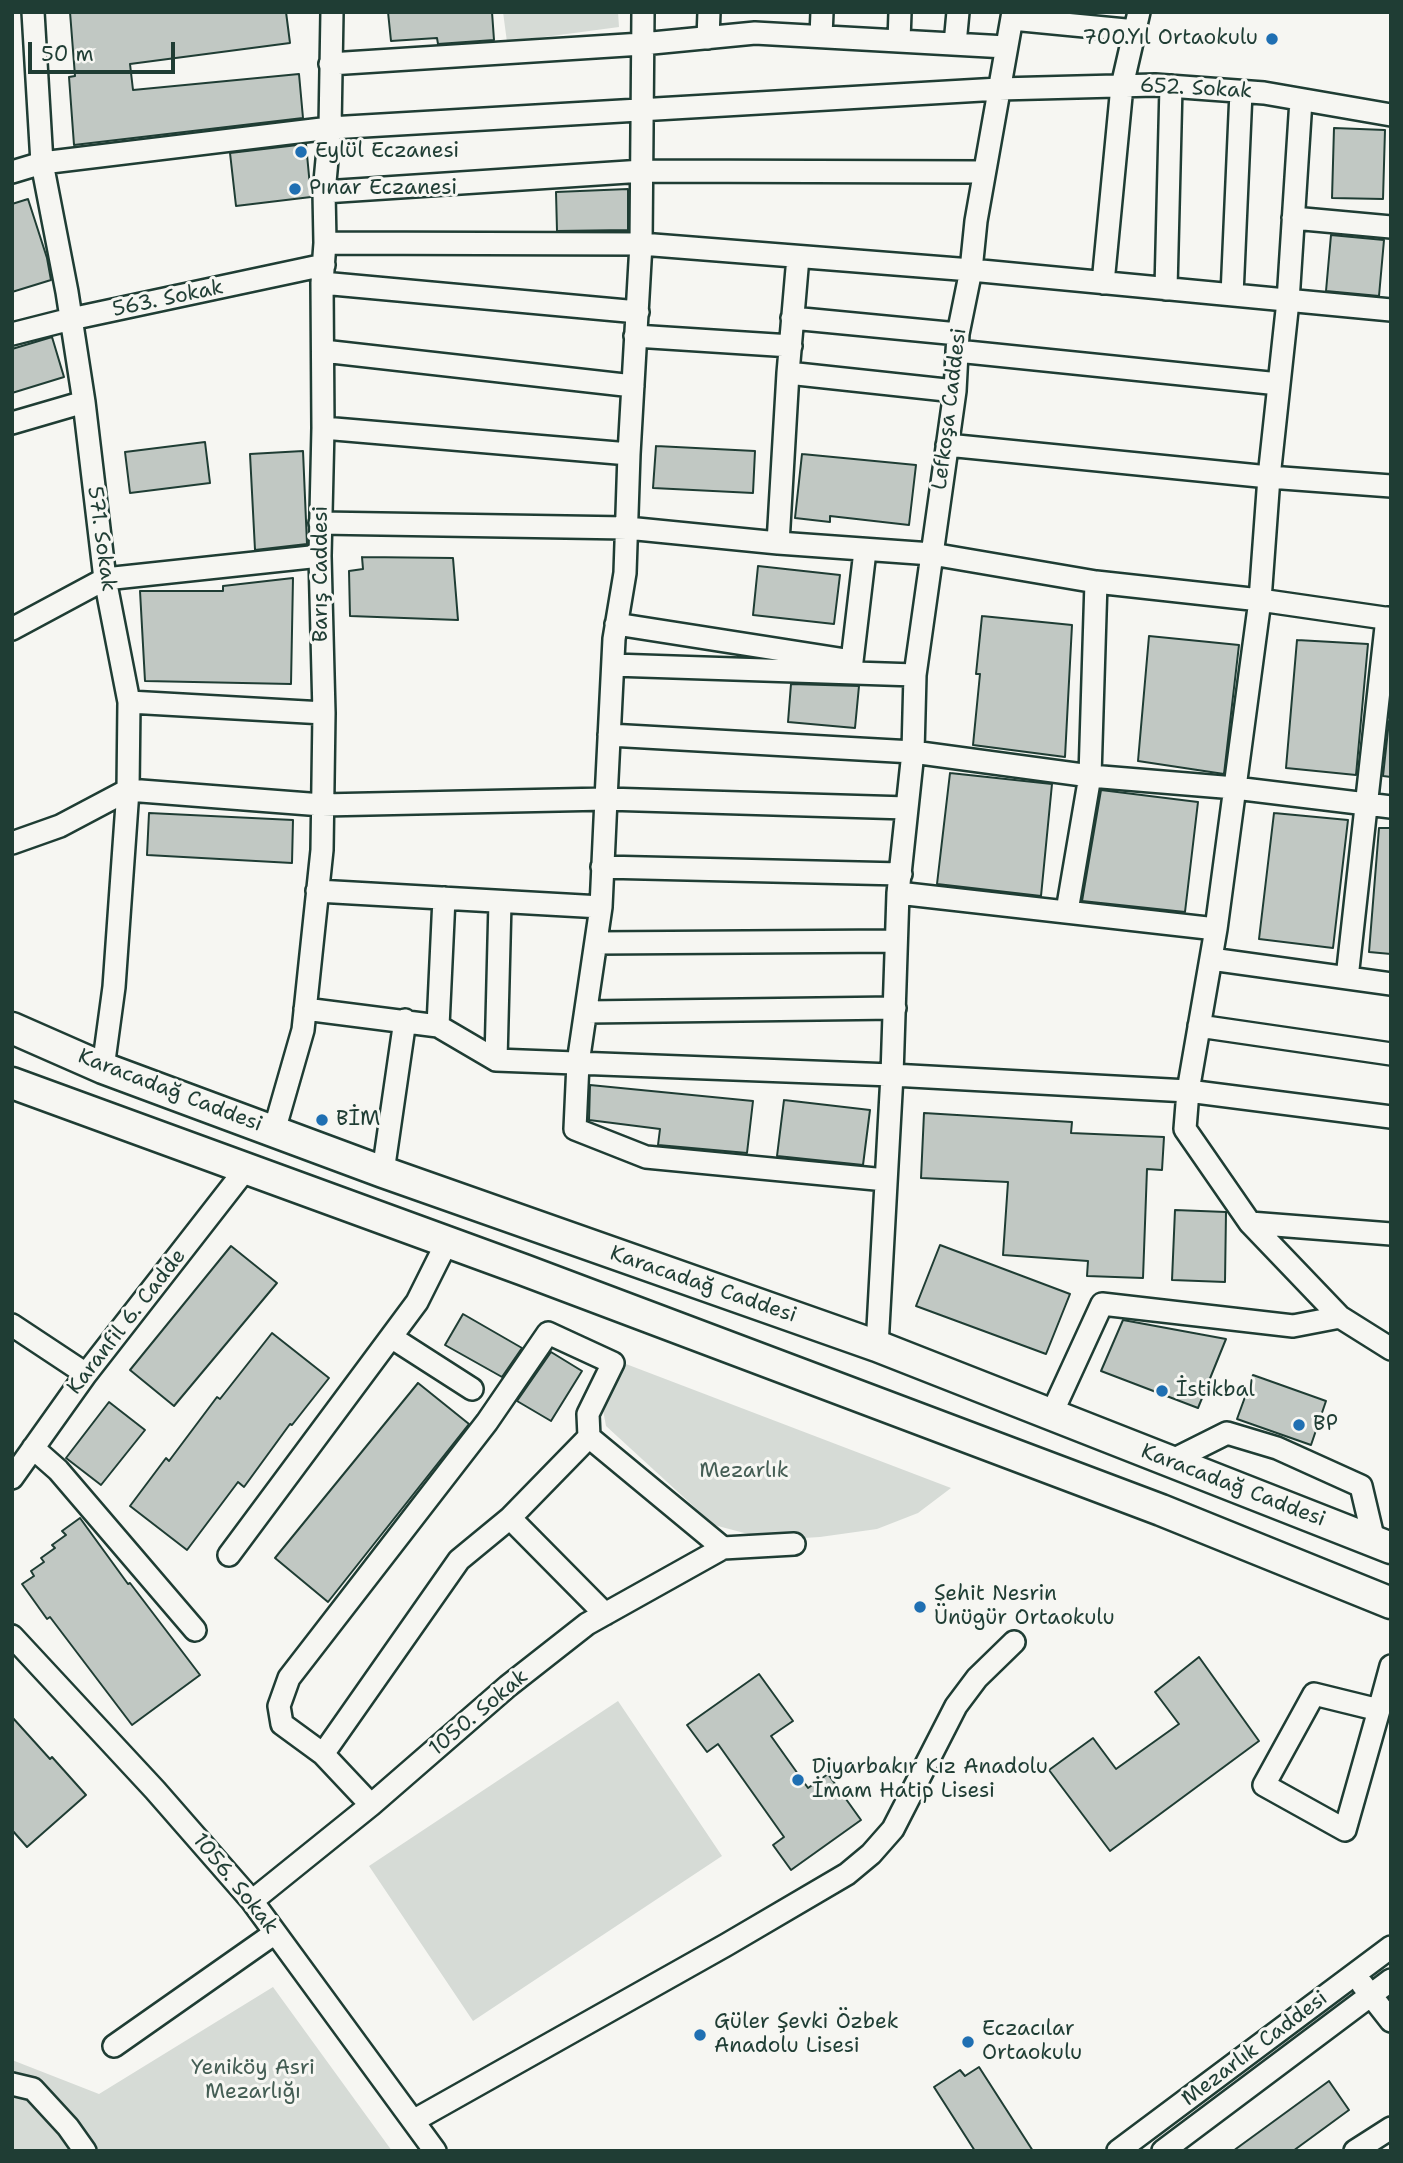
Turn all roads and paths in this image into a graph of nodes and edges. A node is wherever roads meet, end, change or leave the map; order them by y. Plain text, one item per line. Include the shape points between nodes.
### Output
1 (33, 12) edge
2 (332, 12) edge
3 (643, 12) edge
4 (709, 12) edge
5 (822, 12) edge
6 (900, 12) edge
7 (958, 12) edge
8 (1012, 16) edge
9 (1138, 22) edge
10 (762, 23) edge
11 (821, 36) junction
12 (708, 38) junction
13 (899, 41) junction
14 (642, 44) junction
15 (955, 44) junction
16 (1006, 47) junction
17 (330, 64) junction
18 (1122, 86) junction
19 (1171, 86) junction
20 (999, 89) junction
21 (1241, 92) junction
22 (1301, 100) junction
23 (642, 108) junction
24 (1391, 115) edge
25 (330, 128) junction
26 (42, 163) junction
27 (642, 171) junction
28 (12, 172) edge
29 (984, 172) junction
30 (324, 192) junction
31 (1293, 218) junction
32 (1391, 227) edge
33 (325, 243) junction
34 (641, 244) junction
35 (798, 257) junction
36 (971, 270) junction
37 (323, 274) junction
38 (1102, 283) junction
39 (1166, 289) junction
40 (1231, 295) junction
41 (1288, 301) junction
42 (1391, 310) edge
43 (638, 312) junction
44 (792, 318) junction
45 (71, 319) junction
46 (12, 334) edge
47 (635, 336) junction
48 (957, 343) junction
49 (790, 346) junction
50 (323, 351) junction
51 (788, 373) junction
52 (1279, 384) junction
53 (633, 386) junction
54 (955, 391) junction
55 (83, 402) junction
56 (12, 423) edge
57 (323, 428) junction
58 (947, 445) junction
59 (629, 454) junction
60 (1269, 477) junction
61 (1391, 486) edge
62 (320, 523) junction
63 (627, 528) junction
64 (779, 543) junction
65 (865, 551) junction
66 (932, 554) junction
67 (320, 556) junction
68 (105, 579) junction
69 (1096, 582) junction
70 (1260, 600) junction
71 (1389, 619) edge
72 (616, 624) junction
73 (12, 629) edge
74 (612, 665) junction
75 (915, 675) junction
76 (129, 702) junction
77 (324, 713) junction
78 (609, 734) junction
79 (913, 752) junction
80 (1090, 776) junction
81 (1235, 788) junction
82 (128, 790) junction
83 (606, 799) junction
84 (1367, 804) junction
85 (322, 805) junction
86 (1391, 807) edge
87 (907, 808) junction
88 (12, 843) edge
89 (603, 867) junction
90 (899, 884) junction
91 (317, 891) junction
92 (444, 898) junction
93 (500, 902) junction
94 (601, 907) junction
95 (1067, 911) junction
96 (1216, 929) junction
97 (896, 941) junction
98 (596, 943) junction
99 (1211, 959) junction
100 (1348, 978) junction
101 (1391, 984) edge
102 (895, 1008) junction
103 (305, 1009) junction
104 (587, 1012) junction
105 (405, 1020) junction
106 (438, 1026) junction
107 (1199, 1026) junction
108 (12, 1028) edge
109 (1391, 1054) edge
110 (496, 1060) junction
111 (578, 1063) junction
112 (103, 1068) junction
113 (892, 1075) junction
114 (12, 1083) edge
115 (1188, 1091) junction
116 (1391, 1117) edge
117 (275, 1131) junction
118 (245, 1170) junction
119 (383, 1172) junction
120 (886, 1180) junction
121 (1250, 1223) junction
122 (1391, 1234) edge
123 (447, 1242) junction
124 (1340, 1317) junction
125 (12, 1325) edge
126 (391, 1337) junction
127 (877, 1346) junction
128 (1391, 1349) edge
129 (86, 1374) junction
130 (472, 1389) dead end
131 (1051, 1415) junction
132 (589, 1437) junction
133 (33, 1448) junction
134 (1171, 1461) junction
135 (12, 1478) edge
136 (509, 1518) junction
137 (794, 1544) dead end
138 (1382, 1545) edge
139 (723, 1548) junction
140 (229, 1555) dead end
141 (1391, 1603) edge
142 (605, 1614) junction
143 (195, 1630) dead end
144 (12, 1636) edge
145 (1014, 1643) dead end
146 (1391, 1666) edge
147 (1379, 1710) junction
148 (323, 1754) junction
149 (371, 1805) junction
150 (252, 1901) junction
151 (275, 1933) junction
152 (1391, 1947) edge
153 (1354, 1975) junction
154 (1391, 1980) edge
155 (1370, 1995) junction
156 (1391, 2021) edge
157 (114, 2046) dead end
158 (12, 2084) edge
159 (413, 2121) junction
160 (1391, 2128) edge
161 (85, 2151) edge
162 (435, 2151) edge
163 (1118, 2151) edge
164 (1163, 2151) edge
165 (1355, 2151) edge

1 - 26 street, 571. Sokak
2 - 17 street, Barış Caddesi
3 - 14 street
4 - 12 street
5 - 11 street
6 - 13 street
7 - 15 street
8 - 9 street
8 - 16 street, Lefkoşa Caddesi
9 - 18 street
10 - 11 street
10 - 12 street
11 - 13 street
12 - 14 street
13 - 15 street
14 - 17 street
14 - 23 street
15 - 16 street
16 - 20 street, Lefkoşa Caddesi
17 - 25 street, Barış Caddesi
18 - 19 street, 652. Sokak
18 - 20 street, 652. Sokak
18 - 38 street
19 - 21 street, 652. Sokak
19 - 39 street
20 - 23 street, 652. Sokak
20 - 29 street, Lefkoşa Caddesi
21 - 22 street, 652. Sokak
21 - 40 street
22 - 24 street, 652. Sokak
22 - 31 street
23 - 25 street, 652. Sokak
23 - 27 street
25 - 26 street, 652. Sokak
25 - 30 street, Barış Caddesi
26 - 28 street, 652. Sokak
26 - 45 street, 571. Sokak
27 - 29 street
27 - 30 street
27 - 34 street
29 - 36 street, Lefkoşa Caddesi
30 - 33 street, Barış Caddesi
31 - 32 street
31 - 41 street
33 - 34 street
33 - 37 street, Barış Caddesi
34 - 35 street
34 - 43 street
35 - 36 street
35 - 44 street
36 - 38 street
36 - 48 street, Lefkoşa Caddesi
37 - 43 street, 563. Sokak
37 - 45 street, 563. Sokak
37 - 50 street, Barış Caddesi
38 - 39 street
39 - 40 street
40 - 41 street
41 - 42 street
41 - 52 street
43 - 47 street
44 - 48 street
44 - 49 street
45 - 46 street, 563. Sokak
45 - 55 street, 571. Sokak
47 - 49 street
47 - 53 street
48 - 52 street
48 - 54 street, Lefkoşa Caddesi
49 - 51 street
50 - 53 street
50 - 57 street, Barış Caddesi
51 - 54 street
51 - 64 street
52 - 60 street
53 - 59 street
54 - 58 street, Lefkoşa Caddesi
55 - 56 street
55 - 68 street, 571. Sokak
57 - 59 street
57 - 62 street, Barış Caddesi
58 - 60 street
58 - 66 street, Lefkoşa Caddesi
59 - 63 street
60 - 61 street
60 - 70 street
62 - 63 street
62 - 67 street, Barış Caddesi
63 - 64 street
63 - 72 street
64 - 65 street
65 - 66 street
65 - 72 street via 852,661
66 - 69 street
66 - 75 street, Lefkoşa Caddesi
67 - 68 street
67 - 77 street, Barış Caddesi
68 - 73 street
68 - 76 street, 571. Sokak
69 - 70 street
69 - 80 street
70 - 71 street
70 - 81 street
71 - 84 street
72 - 74 street
74 - 75 street
74 - 78 street
75 - 79 street, Lefkoşa Caddesi
76 - 77 street
76 - 82 street, 571. Sokak
77 - 85 street, Barış Caddesi
78 - 79 street
78 - 83 street
79 - 80 street
79 - 87 street, Lefkoşa Caddesi
80 - 81 street
80 - 95 street
81 - 84 street
81 - 96 street
82 - 85 street
82 - 88 street via 60,826
82 - 112 street, 571. Sokak via 114,987
83 - 85 street
83 - 87 street
83 - 89 street
84 - 86 street
84 - 100 street
85 - 91 street, Barış Caddesi
87 - 90 street, Lefkoşa Caddesi
89 - 90 street
89 - 94 street
90 - 95 street
90 - 97 street, Lefkoşa Caddesi
91 - 92 street
91 - 103 street, Barış Caddesi
92 - 93 street
92 - 106 street
93 - 94 street
93 - 110 street
94 - 98 street
95 - 96 street
96 - 99 street
97 - 98 street
97 - 102 street, Lefkoşa Caddesi
98 - 104 street
99 - 100 street
99 - 107 street
100 - 101 street
102 - 104 street
102 - 113 street, Lefkoşa Caddesi
103 - 105 street
103 - 117 street, Barış Caddesi
104 - 111 street
105 - 106 street
105 - 119 street
106 - 110 street
107 - 109 street
107 - 115 street
108 - 112 highway, Karacadağ Caddesi
110 - 111 street
111 - 113 street
111 - 120 street via 575,1129 646,1157
112 - 117 highway, Karacadağ Caddesi
113 - 115 street
113 - 120 street, Lefkoşa Caddesi
114 - 118 highway
115 - 116 street
115 - 121 street via 1185,1129
117 - 119 highway, Karacadağ Caddesi
118 - 123 highway
118 - 129 street, Karanfil 6. Cadde
119 - 127 highway, Karacadağ Caddesi
120 - 127 street, Lefkoşa Caddesi
121 - 122 street
121 - 124 street
123 - 126 street via 417,1302
123 - 141 highway via 1161,1510
124 - 128 street
124 - 131 street via 1293,1326 1102,1304
125 - 129 street
126 - 130 street
126 - 140 street
127 - 131 highway, Karacadağ Caddesi
129 - 133 street, Karanfil 6. Cadde
131 - 134 highway, Karacadağ Caddesi
132 - 136 street
132 - 139 street
132 - 148 street via 588,1414 612,1363 548,1332 487,1422 289,1678 279,1706 282,1724
133 - 135 street, Karanfil 6. Cadde
133 - 143 street via 58,1469
134 - 138 highway, Karacadağ Caddesi
134 - 138 street via 1227,1433 1277,1448 1361,1486
136 - 142 street
136 - 148 street via 459,1560
137 - 139 street
139 - 142 street, 1050. Sokak
142 - 149 street, 1050. Sokak via 508,1686
144 - 150 street, 1056. Sokak
145 - 159 street via 977,1678 956,1706 893,1829 847,1874
146 - 147 street
147 - 147 street via 1345,1830 1264,1785 1314,1695
148 - 149 street
149 - 150 street, 1050. Sokak
150 - 151 street, 1056. Sokak
151 - 157 street
151 - 159 street, 1056. Sokak
152 - 153 street, Mezarlık Caddesi
153 - 155 street
153 - 163 street, Mezarlık Caddesi
154 - 155 street, Mezarlık Caddesi
155 - 156 street
155 - 164 street, Mezarlık Caddesi
158 - 161 street via 33,2089
159 - 162 street, 1056. Sokak
160 - 165 street

